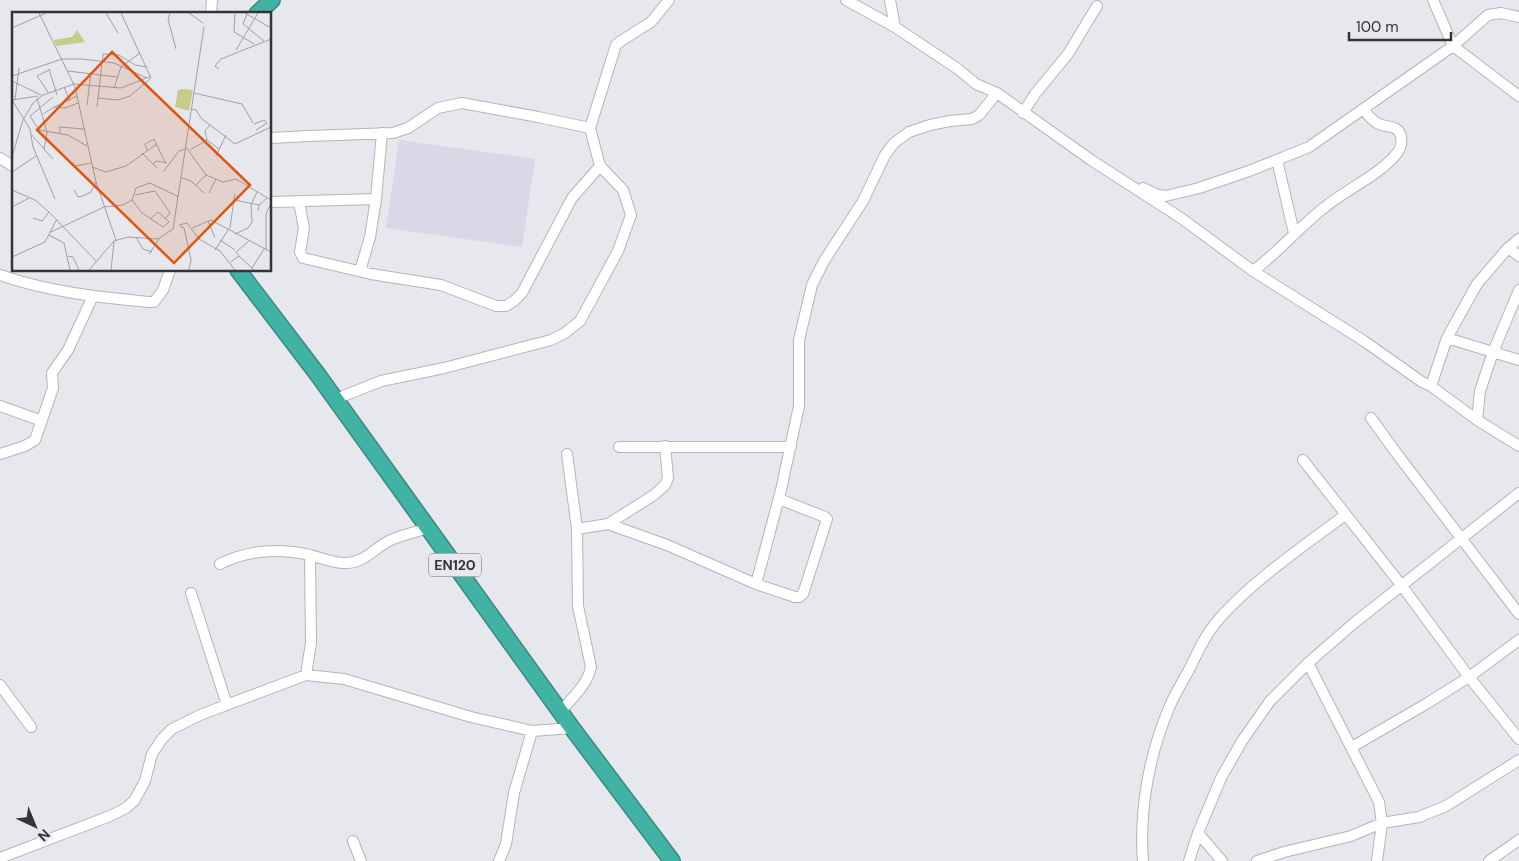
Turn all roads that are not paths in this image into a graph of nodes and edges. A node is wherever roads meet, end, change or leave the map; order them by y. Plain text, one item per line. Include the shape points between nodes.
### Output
1 (272, 0) edge
2 (669, 0) edge
3 (846, 0) edge
4 (890, 0) edge
5 (1433, 0) edge
6 (1097, 6) dead end
7 (259, 12) edge
8 (1519, 17) edge
9 (895, 27) junction
10 (1453, 46) junction
11 (997, 93) junction
12 (1519, 96) edge
13 (1363, 109) junction
14 (1023, 113) junction
15 (590, 128) junction
16 (382, 133) junction
17 (271, 138) edge
18 (0, 158) edge
19 (1277, 160) junction
20 (12, 166) edge
21 (600, 166) junction
22 (1126, 181) junction
23 (376, 199) junction
24 (271, 202) edge
25 (299, 202) junction
26 (1294, 233) junction
27 (1519, 239) edge
28 (1508, 248) junction
29 (1519, 256) edge
30 (170, 271) edge
31 (239, 271) edge
32 (360, 271) junction
33 (1253, 271) junction
34 (0, 275) edge
35 (1519, 290) edge
36 (93, 296) junction
37 (1447, 338) junction
38 (1493, 352) junction
39 (1519, 360) edge
40 (1431, 386) junction
41 (336, 399) junction
42 (0, 406) edge
43 (1371, 418) dead end
44 (1477, 420) junction
45 (42, 421) junction
46 (666, 446) junction
47 (1519, 446) edge
48 (619, 447) dead end
49 (791, 447) junction
50 (0, 454) edge
51 (566, 454) dead end
52 (1303, 460) dead end
53 (1519, 493) edge
54 (779, 500) junction
55 (1345, 515) junction
56 (608, 524) junction
57 (428, 528) junction
58 (577, 529) junction
59 (1461, 539) junction
60 (310, 555) junction
61 (220, 564) dead end
62 (756, 584) junction
63 (1402, 586) junction
64 (191, 593) dead end
65 (1519, 614) edge
66 (1519, 640) edge
67 (1308, 663) junction
68 (306, 675) junction
69 (1469, 677) junction
70 (1, 690) edge
71 (227, 705) junction
72 (562, 711) junction
73 (31, 727) dead end
74 (572, 728) junction
75 (532, 731) junction
76 (1519, 739) edge
77 (1352, 747) junction
78 (1519, 760) edge
79 (1382, 822) junction
80 (1198, 833) junction
81 (1519, 840) edge
82 (354, 841) dead end
83 (0, 858) edge
84 (361, 861) edge
85 (499, 861) edge
86 (672, 861) edge
87 (1143, 861) edge
88 (1189, 861) edge
89 (1222, 861) edge
90 (1257, 861) edge
91 (1377, 861) edge
92 (1489, 861) edge

1 - 7 highway
2 - 15 street via 651,22 616,46
3 - 9 street
4 - 9 street
5 - 10 street
6 - 14 street via 1068,54
8 - 10 street via 1501,13 1488,15
9 - 11 street via 976,84
10 - 12 street
10 - 13 street
11 - 14 street
11 - 49 street via 972,119 930,125 909,132 894,143 885,156 863,201 812,284 799,340 799,406
13 - 19 street via 1309,147
13 - 26 street via 1379,124 1397,129 1401,136 1400,150 1374,174 1348,189
14 - 22 street
15 - 16 street via 462,103 438,108 408,128
15 - 21 street
16 - 17 street
16 - 23 street
18 - 20 street
19 - 22 street via 1199,188 1166,196
19 - 26 street
21 - 32 street via 572,198 522,294 506,306 485,303 441,285
21 - 41 street via 623,190 631,215 618,251 580,321 551,340 381,381
22 - 33 street
23 - 25 street
23 - 32 street
24 - 25 street
25 - 32 street via 304,228 301,257
26 - 33 street
27 - 28 street
28 - 29 street
28 - 37 street via 1477,284
30 - 36 street via 163,290 154,302
31 - 41 highway, EN120
33 - 40 street
34 - 36 street via 24,283
35 - 38 street
36 - 45 street via 68,350 52,373 53,388
37 - 38 street
37 - 40 street
38 - 39 street
38 - 44 street via 1480,391
40 - 44 street
41 - 57 highway, EN120
42 - 45 street
43 - 59 street
44 - 47 street
45 - 50 street via 36,440
46 - 48 street
46 - 49 street
46 - 56 street via 668,478 665,485
49 - 54 street
51 - 58 street
52 - 55 street
53 - 59 street
54 - 62 street
54 - 62 street via 827,519 803,594 795,597
55 - 63 street
55 - 87 street via 1250,590 1219,619 1205,638 1168,708 1156,745 1148,778 1141,837
56 - 58 street
56 - 62 street via 667,544
57 - 60 street via 390,540 356,562 345,563
57 - 72 highway, EN120
58 - 72 street via 578,606 591,667 585,682
59 - 63 street
59 - 65 street
60 - 61 street via 270,550 232,558
60 - 68 street via 311,643
63 - 67 street
63 - 69 street
64 - 71 street
66 - 69 street
67 - 77 street
67 - 80 street via 1270,701 1242,741 1221,778
68 - 71 street
68 - 75 street via 344,679 471,717
69 - 76 street
69 - 77 street
70 - 73 street
71 - 83 street via 185,722 162,739 152,754 140,792 126,808
72 - 74 highway, EN120
74 - 75 street
74 - 86 highway, EN120
75 - 85 street via 514,793 506,844
77 - 79 street via 1379,802
78 - 79 street via 1446,806 1419,817
79 - 90 street via 1352,836
79 - 91 street
80 - 88 street
80 - 89 street
81 - 92 street
82 - 84 street

